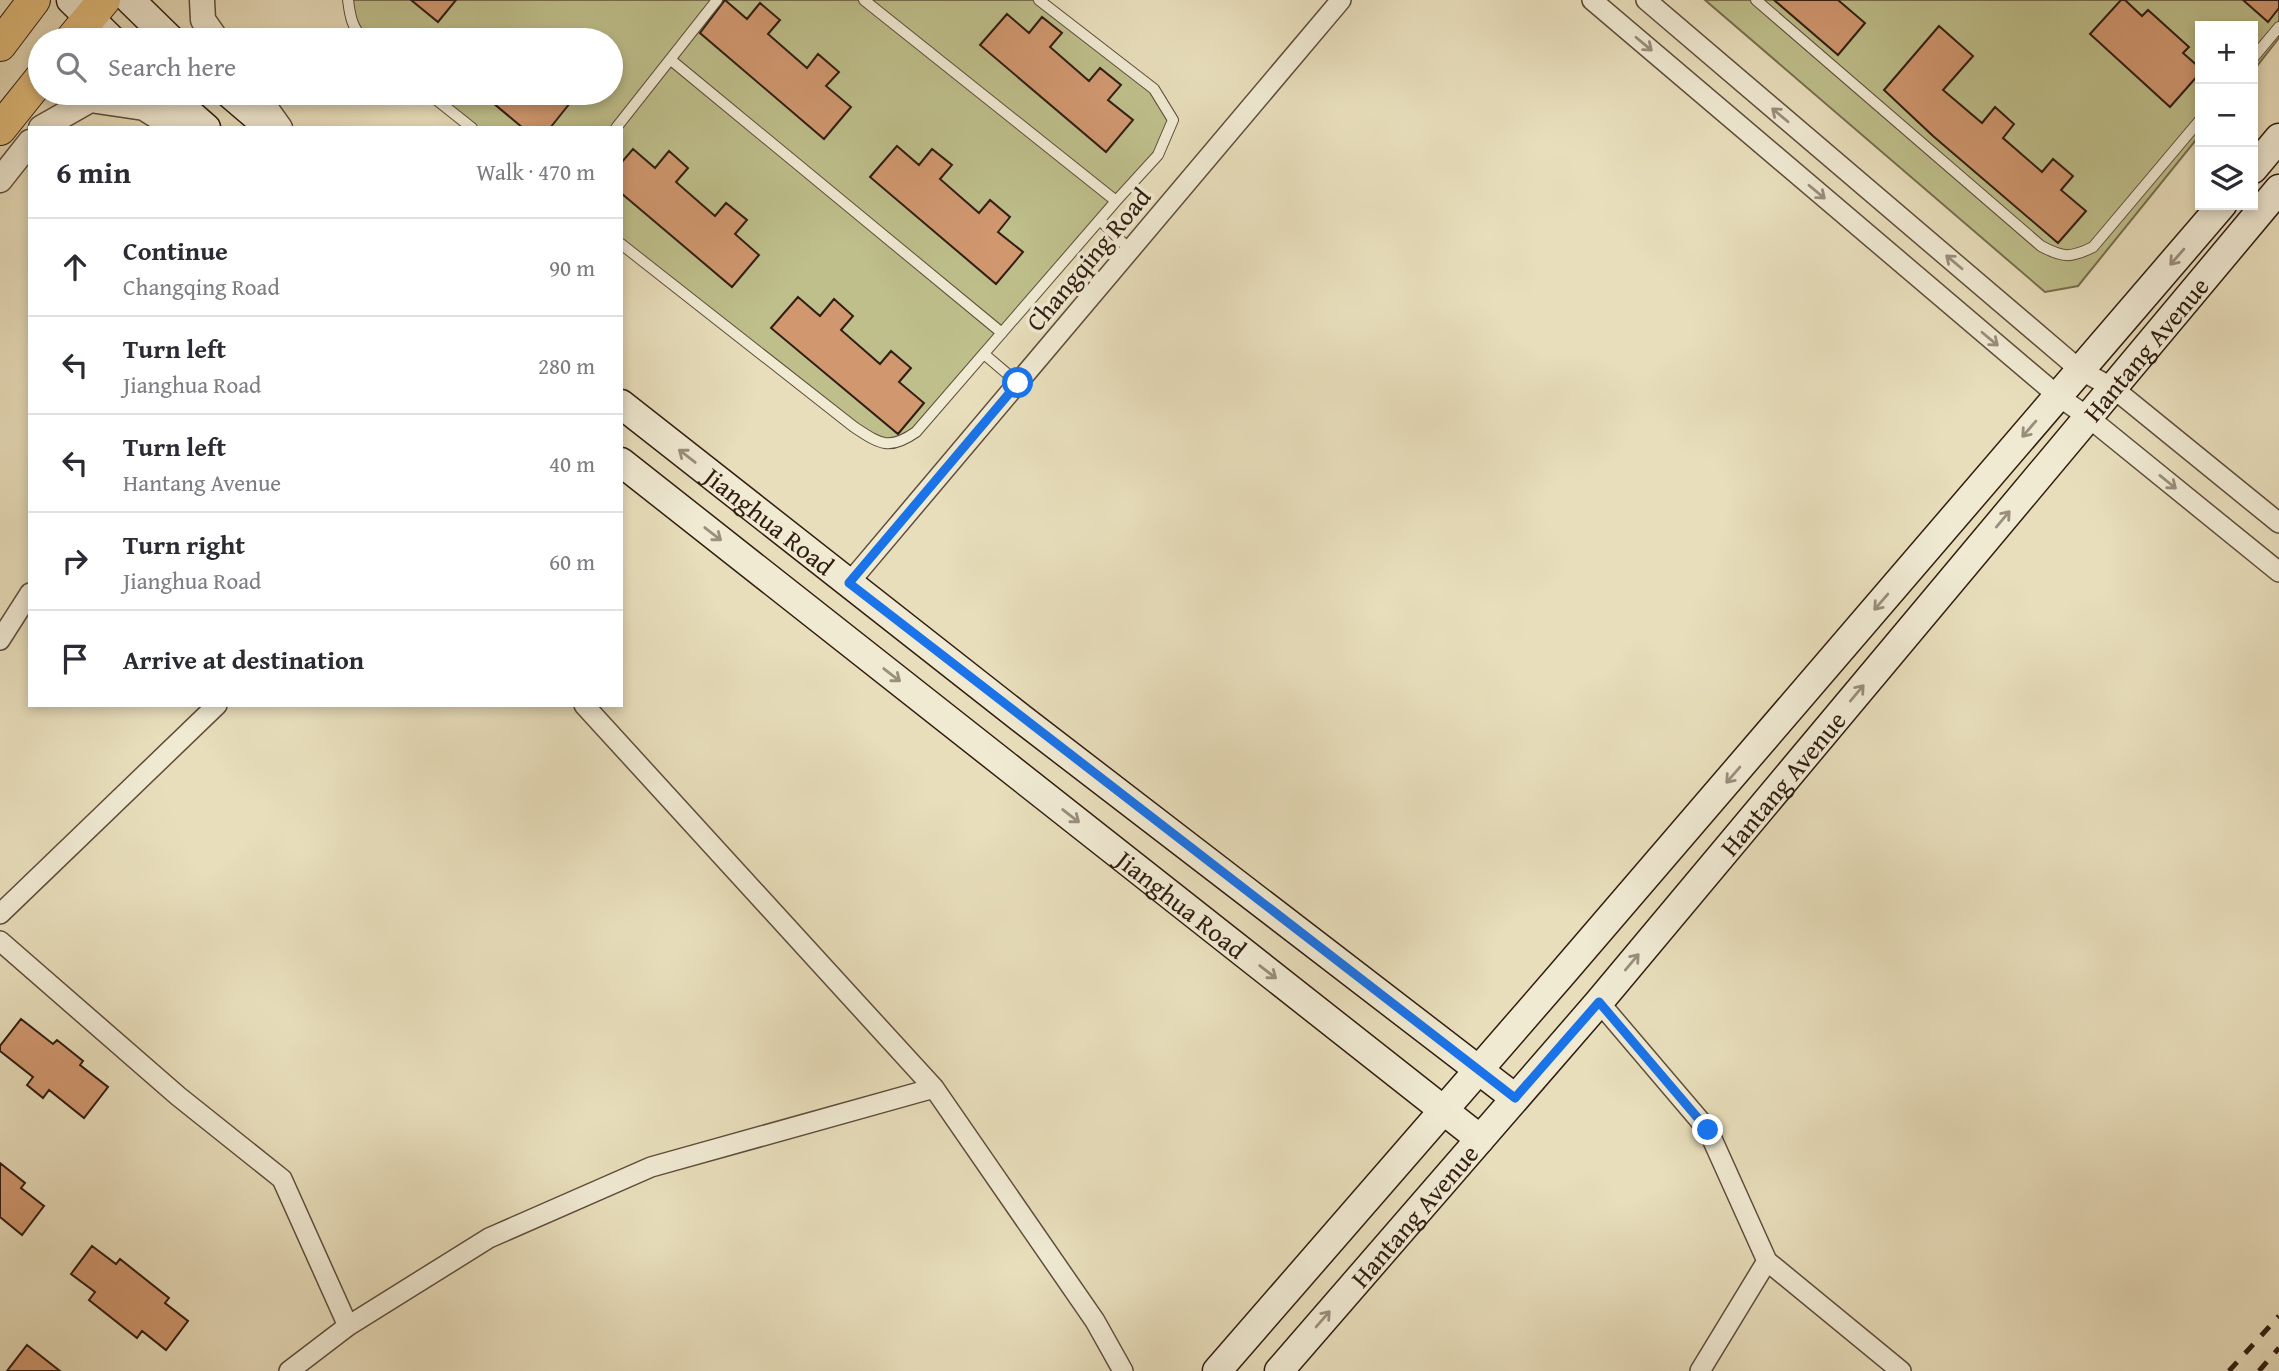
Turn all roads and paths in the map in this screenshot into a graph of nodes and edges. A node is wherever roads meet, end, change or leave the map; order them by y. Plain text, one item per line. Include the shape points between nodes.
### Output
1 (34, 0) edge
2 (130, 0) edge
3 (202, 0) edge
4 (348, 0) edge
5 (717, 0) edge
6 (864, 0) edge
7 (1039, 0) edge
8 (1341, 0) edge
9 (1592, 0) edge
10 (1646, 0) edge
11 (1756, 0) edge
12 (84, 15) edge
13 (2279, 27) edge
14 (99, 28) edge
15 (159, 28) edge
16 (209, 28) edge
17 (355, 28) edge
18 (0, 45) edge
19 (2258, 52) edge
20 (671, 60) junction
21 (28, 94) edge
22 (81, 105) edge
23 (124, 105) edge
24 (180, 105) edge
25 (243, 105) edge
26 (264, 105) edge
27 (443, 105) edge
28 (44, 126) edge
29 (173, 126) edge
30 (204, 126) edge
31 (269, 126) edge
32 (279, 126) edge
33 (469, 126) edge
34 (618, 126) edge
35 (2195, 126) edge
36 (0, 129) edge
37 (28, 138) edge
38 (2279, 138) edge
39 (28, 145) edge
40 (0, 159) edge
41 (2258, 163) edge
42 (0, 180) edge
43 (2279, 189) edge
44 (1116, 201) junction
45 (2218, 210) edge
46 (1100, 220) junction
47 (623, 246) edge
48 (1130, 250) junction
49 (1002, 333) junction
50 (984, 354) junction
51 (2080, 370) junction
52 (1018, 383) junction
53 (2113, 388) junction
54 (2058, 396) junction
55 (623, 406) edge
56 (2088, 417) junction
57 (623, 463) edge
58 (2279, 523) edge
59 (2279, 572) edge
60 (849, 583) junction
61 (28, 596) edge
62 (0, 640) edge
63 (214, 707) edge
64 (586, 707) edge
65 (0, 915) edge
66 (0, 941) edge
67 (1599, 1002) junction
68 (1479, 1070) junction
69 (934, 1088) junction
70 (1515, 1098) junction
71 (1444, 1111) junction
72 (1480, 1139) junction
73 (1767, 1261) junction
74 (348, 1326) junction
75 (289, 1371) edge
76 (1123, 1371) edge
77 (1217, 1371) edge
78 (1279, 1371) edge
79 (1700, 1371) edge
80 (1901, 1371) edge

1 - 18 main road
2 - 15 main road
3 - 16 street via 203,20
4 - 17 lane
5 - 20 lane
6 - 44 lane
7 - 44 lane via 1154,89 1173,120 1158,155
8 - 48 street, Changqing Road
9 -> 54 street
51 -> 10 street
11 - 35 lane via 2041,246 2058,255 2077,255 2093,247
12 - 14 main road
13 - 19 lane
20 - 34 lane
20 - 49 lane
21 - 36 main road
22 - 28 street
23 - 29 street via 144,108
24 - 30 main road
25 - 31 main road
26 - 32 street
27 - 33 lane
37 - 40 street
38 - 41 main road
39 - 42 street
43 - 53 main road, Hantang Avenue
44 - 46 lane
45 -> 51 main road, Hantang Avenue
46 - 48 lane
46 - 49 lane
47 - 50 lane via 878,442 899,444 916,432
48 - 52 street, Changqing Road
49 - 50 lane
50 - 52 lane
51 - 53 street
51 - 54 main road, Hantang Avenue
52 - 60 street, Changqing Road
53 - 56 main road, Hantang Avenue
53 - 58 street
54 - 56 street
54 -> 68 main road, Hantang Avenue
60 -> 55 main road, Jianghua Road
56 -> 59 street
67 -> 56 main road, Hantang Avenue
57 -> 71 main road, Jianghua Road
60 - 68 main road, Jianghua Road
61 - 62 street
63 - 65 street
64 - 69 street
66 - 74 street via 178,1096 282,1178
67 - 70 main road, Hantang Avenue
67 - 73 street via 1708,1130
68 - 70 main road, Jianghua Road
68 - 71 main road, Hantang Avenue
69 - 74 street via 651,1167 489,1238
69 - 76 street via 1095,1321
70 - 72 main road, Hantang Avenue
71 - 72 main road, Jianghua Road
71 - 77 main road, Hantang Avenue
78 -> 72 main road, Hantang Avenue
73 - 79 street
73 - 80 street
74 - 75 street

